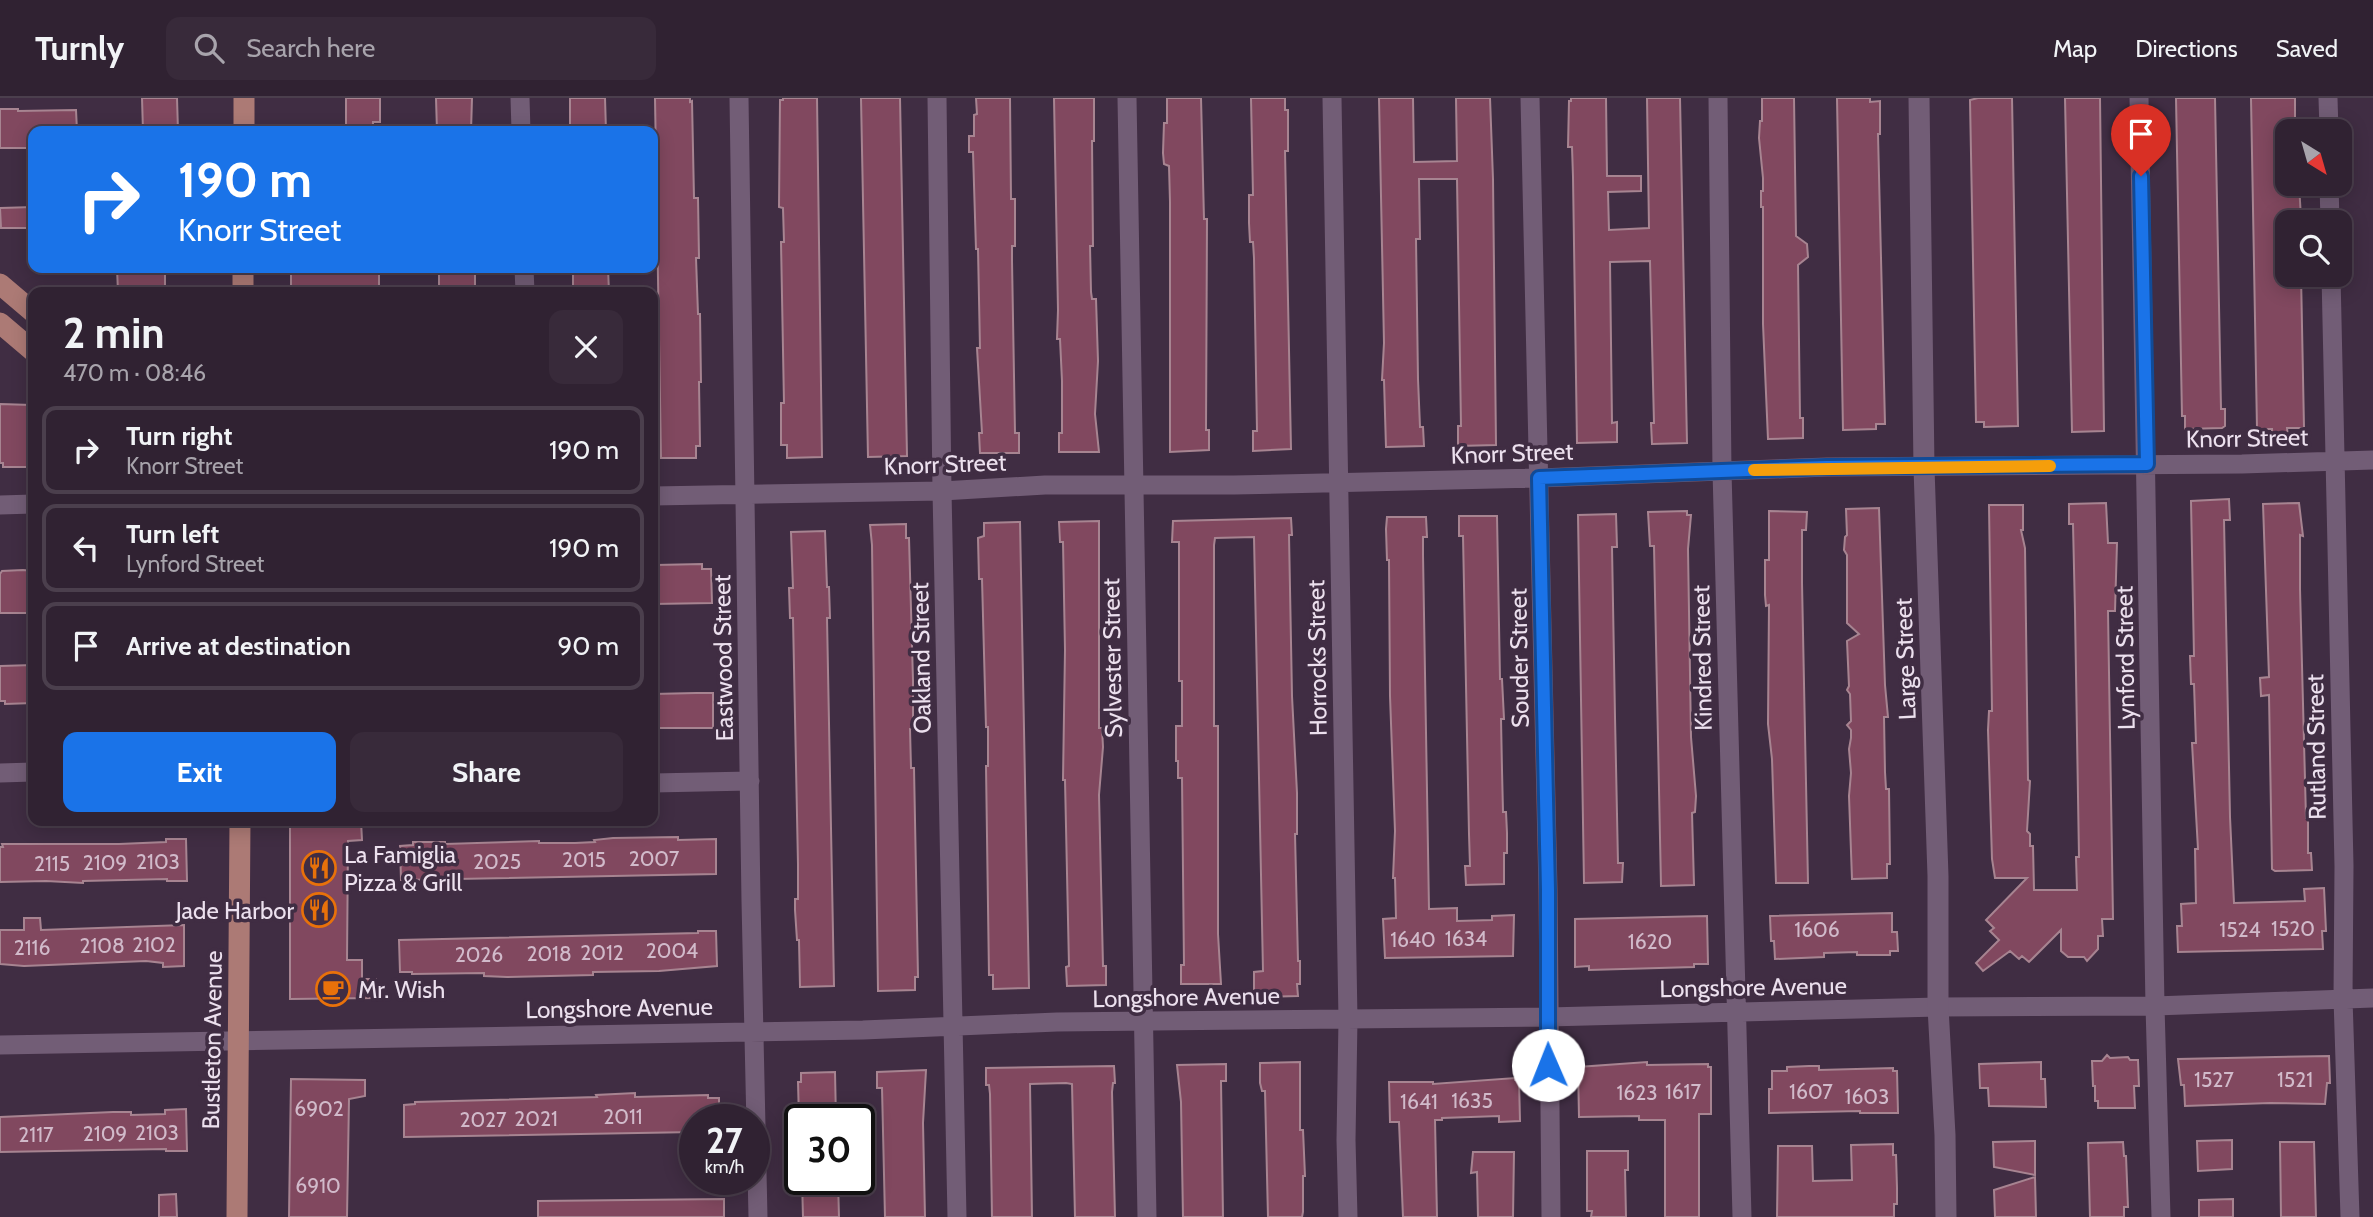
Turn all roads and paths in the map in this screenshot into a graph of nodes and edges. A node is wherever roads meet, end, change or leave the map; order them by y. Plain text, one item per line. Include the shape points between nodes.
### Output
1 (244, 98) edge
2 (520, 98) edge
3 (739, 98) edge
4 (937, 98) edge
5 (1126, 98) edge
6 (1332, 98) edge
7 (1530, 98) edge
8 (1718, 98) edge
9 (1919, 98) edge
10 (2139, 98) edge
11 (2328, 98) edge
12 (2329, 119) edge
13 (244, 126) edge
14 (521, 126) edge
15 (0, 284) edge
16 (2330, 287) edge
17 (28, 308) edge
18 (0, 323) edge
19 (28, 348) edge
20 (2333, 460) junction
21 (2373, 460) edge
22 (2147, 464) junction
23 (1924, 468) junction
24 (1722, 471) junction
25 (1539, 478) junction
26 (1338, 482) junction
27 (1133, 485) junction
28 (942, 491) junction
29 (745, 493) junction
30 (658, 495) edge
31 (28, 504) edge
32 (0, 505) edge
33 (28, 772) edge
34 (0, 773) edge
35 (750, 781) junction
36 (658, 783) edge
37 (240, 826) edge
38 (2343, 998) junction
39 (2373, 998) edge
40 (2155, 1006) junction
41 (1938, 1007) junction
42 (1735, 1011) junction
43 (1548, 1017) junction
44 (1348, 1019) junction
45 (1143, 1022) junction
46 (953, 1025) junction
47 (754, 1030) junction
48 (237, 1040) junction
49 (0, 1045) edge
50 (237, 1217) edge
51 (758, 1217) edge
52 (957, 1217) edge
53 (1147, 1217) edge
54 (1348, 1217) edge
55 (1551, 1217) edge
56 (1742, 1217) edge
57 (1947, 1217) edge
58 (2161, 1217) edge
59 (2350, 1217) edge

1 - 13 main road
2 - 14 street
3 - 29 street, Eastwood Street
4 - 28 street, Oakland Street
5 - 27 street, Sylvester Street
6 - 26 street, Horrocks Street
7 - 25 street, Souder Street
8 - 24 street, Kindred Street
9 - 23 street, Large Street
10 - 22 street, Lynford Street
11 - 12 street
15 - 17 main road
16 - 20 street, Rutland Street
18 - 19 main road
20 - 21 street, Knorr Street
20 - 22 street, Knorr Street
20 - 38 street, Rutland Street
22 - 23 street, Knorr Street
22 - 40 street, Lynford Street
23 - 24 street, Knorr Street
23 - 41 street, Large Street
24 - 25 street, Knorr Street
24 - 42 street, Kindred Street
25 - 26 street, Knorr Street
25 - 43 street, Souder Street
26 - 27 street, Knorr Street
26 - 44 street, Horrocks Street
27 - 28 street, Knorr Street
27 - 45 street, Sylvester Street
28 - 29 street, Knorr Street
28 - 46 street, Oakland Street
29 - 30 street, Knorr Street
29 - 35 street, Eastwood Street
31 - 32 street
33 - 34 street
35 - 36 street
35 - 47 street, Eastwood Street
37 - 48 main road, Bustleton Avenue
38 - 39 street, Longshore Avenue
38 - 40 street, Longshore Avenue
38 - 59 street, Rutland Street
40 - 41 street, Longshore Avenue
40 - 58 street, Lynford Street
41 - 42 street, Longshore Avenue
41 - 57 street, Large Street
42 - 43 street, Longshore Avenue
42 - 56 street, Kindred Street
43 - 44 street, Longshore Avenue
43 - 55 street, Souder Street
44 - 45 street, Longshore Avenue
44 - 54 street, Horrocks Street
45 - 46 street, Longshore Avenue
45 - 53 street, Sylvester Street
46 - 47 street, Longshore Avenue
46 - 52 street, Oakland Street
47 - 48 street, Longshore Avenue
47 - 51 street, Eastwood Street
48 - 49 street, Longshore Avenue
48 - 50 main road, Bustleton Avenue

